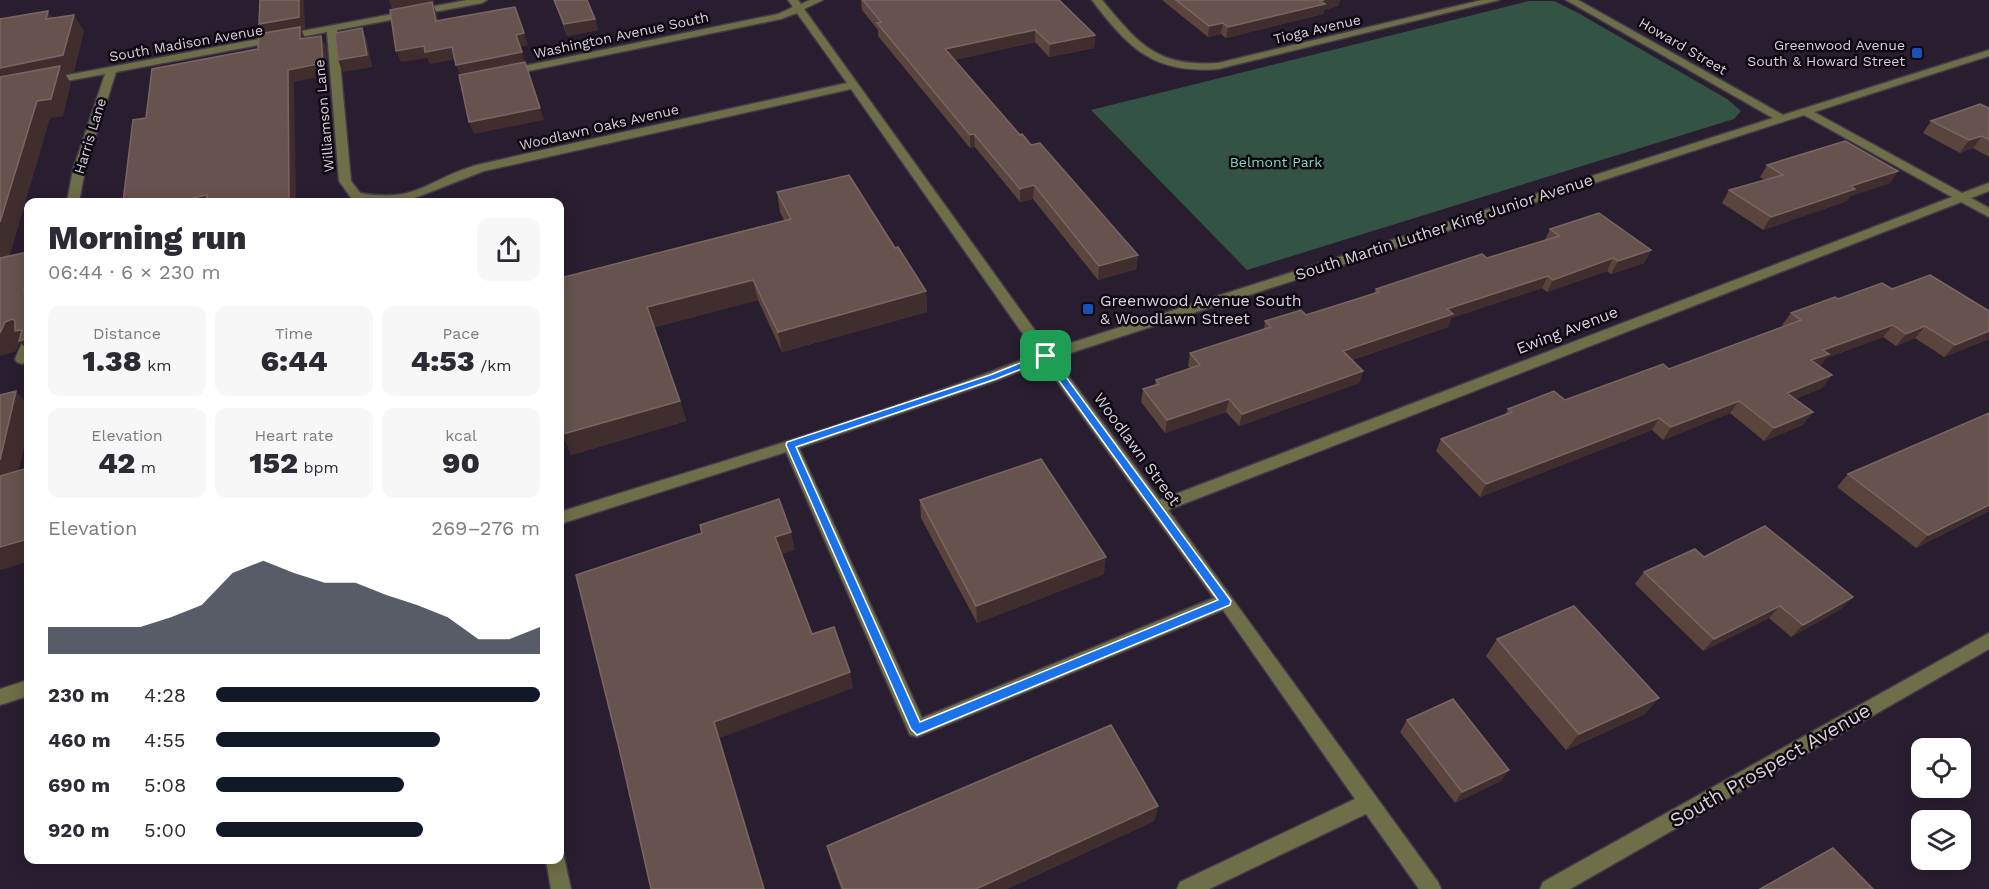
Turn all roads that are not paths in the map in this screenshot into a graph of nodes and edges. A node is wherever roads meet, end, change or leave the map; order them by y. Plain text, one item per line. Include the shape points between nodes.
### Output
1 (482, 0) edge
2 (818, 0) edge
3 (1097, 0) edge
4 (1494, 0) edge
5 (1571, 0) edge
6 (796, 4) edge
7 (332, 30) junction
8 (1989, 53) edge
9 (111, 70) junction
10 (496, 75) edge
11 (44, 82) edge
12 (853, 86) junction
13 (1804, 111) junction
14 (1780, 118) junction
15 (1989, 187) edge
16 (356, 196) joint
17 (1961, 197) junction
18 (74, 198) edge
19 (364, 198) edge
20 (411, 198) edge
21 (1989, 213) edge
22 (24, 354) edge
23 (1046, 356) junction
24 (22, 359) edge
25 (790, 445) junction
26 (1158, 507) junction
27 (564, 517) edge
28 (1226, 601) junction
29 (1989, 640) edge
30 (24, 689) edge
31 (0, 697) edge
32 (1369, 802) junction
33 (557, 864) edge
34 (561, 889) edge
35 (1187, 889) edge
36 (1431, 889) edge
37 (1550, 889) edge

1 - 7 street, South Madison Avenue
2 - 6 street, Washington Avenue South
3 - 4 street, Tioga Avenue via 1151,56 1180,68 1218,66
5 - 14 street, Howard Street
6 - 10 street, Washington Avenue South via 780,16
6 - 12 street, Woodlawn Street
7 - 9 street, South Madison Avenue
7 - 16 street, Williamson Lane via 345,182
8 - 13 street, South Martin Luther King Junior Avenue
9 - 11 street, South Madison Avenue
9 - 18 street, Harris Lane
12 - 20 street, Woodlawn Oaks Avenue via 481,168
12 - 23 street, Woodlawn Street
13 - 14 street, South Martin Luther King Junior Avenue
13 - 17 street
14 - 23 street, South Martin Luther King Junior Avenue
15 - 17 street, Ewing Avenue
16 - 19 street, Woodlawn Oaks Avenue
17 - 21 street
17 - 26 street, Ewing Avenue
22 - 24 street
23 - 25 street, South Martin Luther King Junior Avenue
23 - 26 street, Woodlawn Street
25 - 27 street, South Martin Luther King Junior Avenue
25 - 28 street via 917,729
26 - 28 street, Woodlawn Street
28 - 32 street, Woodlawn Street
29 - 37 street, South Prospect Avenue
30 - 31 street
32 - 35 street
32 - 36 street, Woodlawn Street
33 - 34 street

